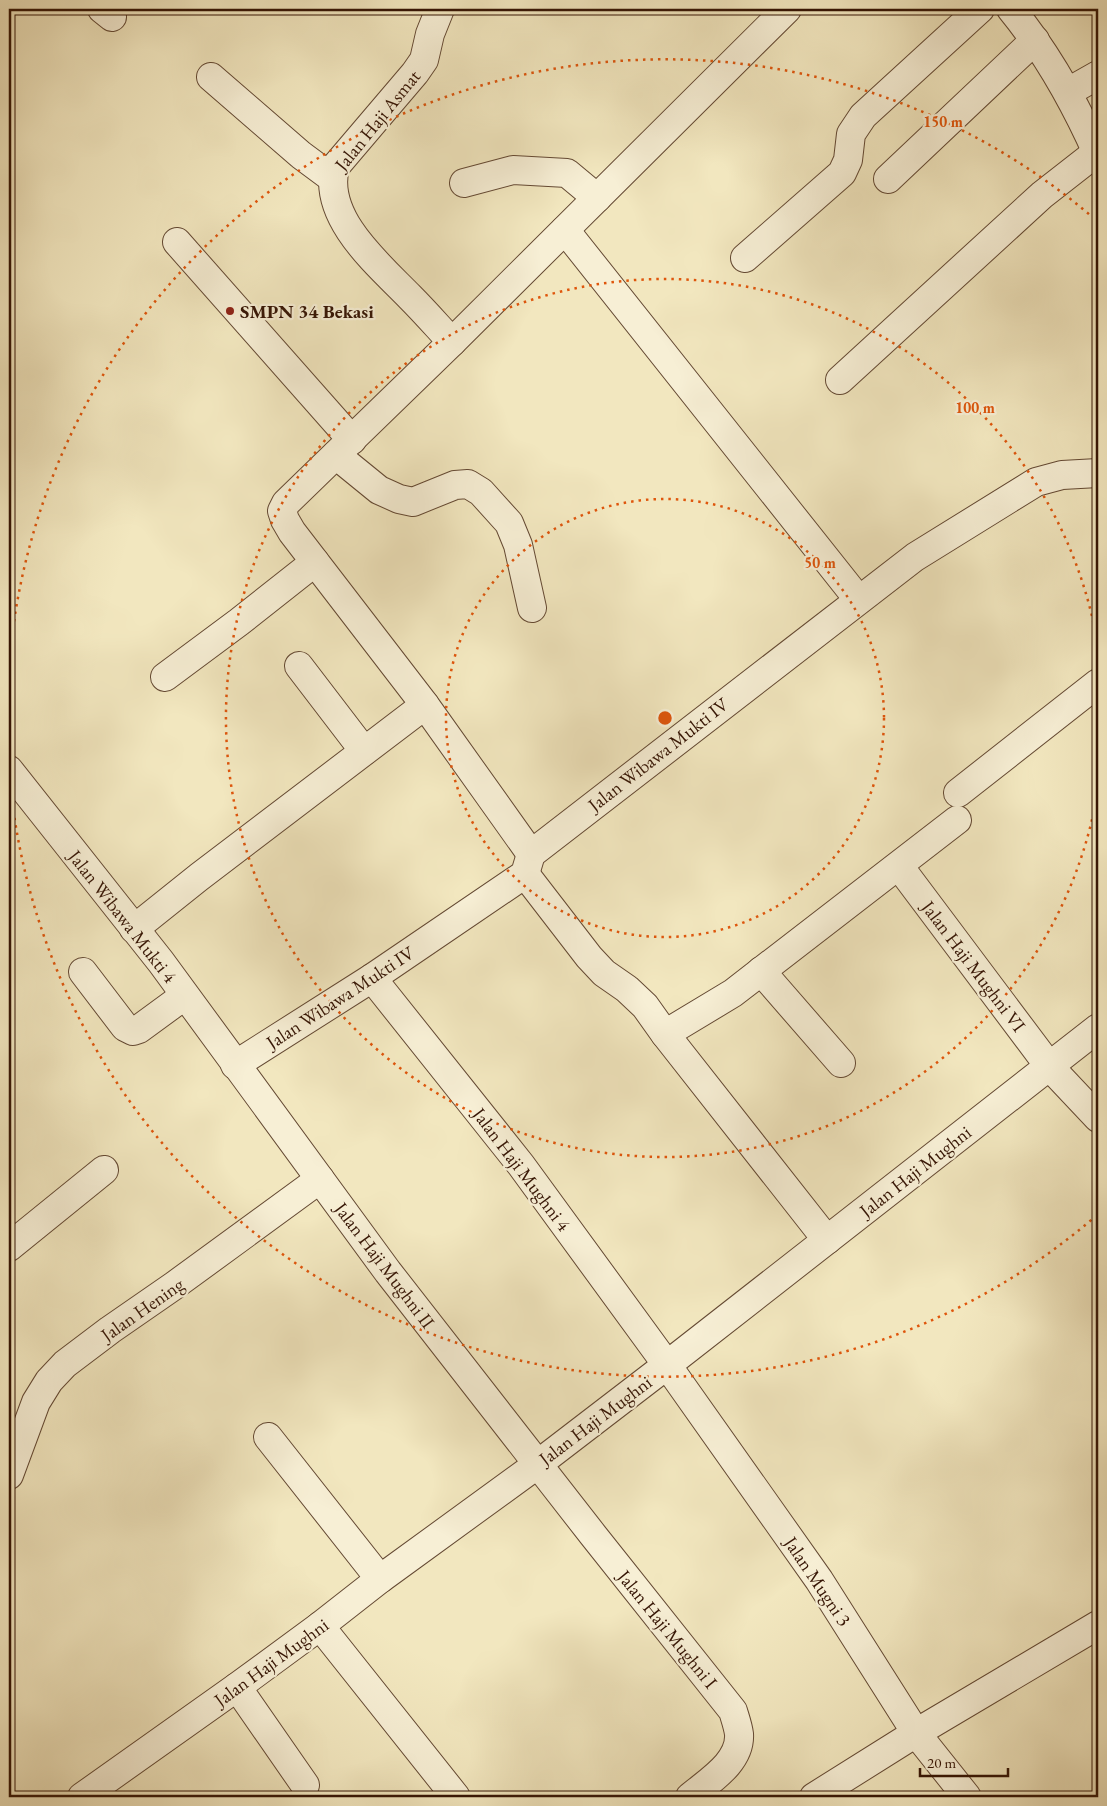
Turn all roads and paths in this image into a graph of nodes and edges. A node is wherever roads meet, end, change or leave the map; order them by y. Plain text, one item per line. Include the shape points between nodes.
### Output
1 (440, 9) edge
2 (787, 9) edge
3 (980, 9) edge
4 (1011, 9) edge
5 (1035, 40) junction
6 (1098, 75) edge
7 (211, 77) dead end
8 (1068, 92) junction
9 (1098, 154) edge
10 (332, 178) junction
11 (888, 179) dead end
12 (464, 183) dead end
13 (597, 198) junction
14 (565, 230) junction
15 (176, 242) dead end
16 (745, 258) dead end
17 (452, 342) junction
18 (840, 380) dead end
19 (344, 447) junction
20 (1098, 473) edge
21 (314, 562) junction
22 (858, 599) junction
23 (532, 608) dead end
24 (299, 666) dead end
25 (165, 678) dead end
26 (1098, 683) edge
27 (425, 705) junction
28 (364, 751) junction
29 (9, 770) edge
30 (958, 793) dead end
31 (957, 820) dead end
32 (528, 864) junction
33 (898, 866) junction
34 (134, 929) junction
35 (761, 971) junction
36 (83, 972) dead end
37 (372, 978) junction
38 (184, 996) junction
39 (1098, 1028) edge
40 (665, 1034) junction
41 (841, 1062) dead end
42 (235, 1065) junction
43 (1049, 1066) junction
44 (1098, 1118) edge
45 (104, 1170) dead end
46 (320, 1179) junction
47 (827, 1240) junction
48 (9, 1247) edge
49 (667, 1365) junction
50 (268, 1437) dead end
51 (538, 1464) junction
52 (9, 1475) edge
53 (380, 1578) junction
54 (1098, 1625) edge
55 (320, 1626) junction
56 (237, 1687) junction
57 (916, 1733) junction
58 (305, 1785) dead end
59 (82, 1797) edge
60 (456, 1797) edge
61 (690, 1797) edge
62 (814, 1797) edge
63 (967, 1797) edge

1 - 10 street, Jalan Haji Asmat via 424,60 334,167
2 - 13 street
3 - 16 street via 863,116 851,134 848,160 842,172
4 - 5 street
5 - 8 street
5 - 11 street
6 - 8 street
7 - 10 street
8 - 9 street
9 - 18 street via 1042,195
10 - 17 street, Jalan Haji Asmat via 333,194 346,225 376,262
12 - 13 street via 512,170 566,173
13 - 14 street
14 - 17 street
14 - 22 street
15 - 19 street
17 - 19 street
19 - 21 street via 286,503 282,511 284,520
19 - 23 street via 379,490 399,499 414,502 455,485 468,484 481,492 509,523 518,545
20 - 22 street, Jalan Wibawa Mukti IV via 1062,475 1036,482 915,557
21 - 25 street
21 - 27 street
22 - 32 street, Jalan Wibawa Mukti IV
24 - 28 street
26 - 30 street
27 - 28 street
27 - 32 street
28 - 34 street
29 - 34 street, Jalan Wibawa Mukti 4
31 - 33 street
32 - 37 street, Jalan Wibawa Mukti IV
32 - 40 street via 589,957 645,1006
33 - 35 street
33 - 43 street, Jalan Haji Mughni VI
34 - 38 street, Jalan Wibawa Mukti 4
35 - 40 street via 726,998
35 - 41 street
36 - 38 street via 125,1027 133,1031
37 - 42 street, Jalan Wibawa Mukti IV
37 - 49 street, Jalan Haji Mughni 4 via 521,1165
38 - 42 street, Jalan Wibawa Mukti 4
39 - 43 street, Jalan Haji Mughni
40 - 47 street
42 - 46 street, Jalan Haji Mughni II
43 - 44 street, Jalan Haji Mughni VI
43 - 47 street, Jalan Haji Mughni
45 - 48 street
46 - 51 street, Jalan Haji Mughni II
46 - 52 street, Jalan Hening via 65,1364 36,1402
47 - 49 street, Jalan Haji Mughni
49 - 51 street, Jalan Haji Mughni
49 - 57 street, Jalan Mugni 3 via 819,1580
50 - 53 street
51 - 53 street, Jalan Haji Mughni
51 - 61 street, Jalan Haji Mughni I via 733,1711 739,1735 734,1754 720,1772
53 - 55 street, Jalan Haji Mughni
54 - 57 street
55 - 56 street, Jalan Haji Mughni
55 - 60 street
56 - 58 street
56 - 59 street, Jalan Haji Mughni
57 - 62 street
57 - 63 street, Jalan Mugni 3

